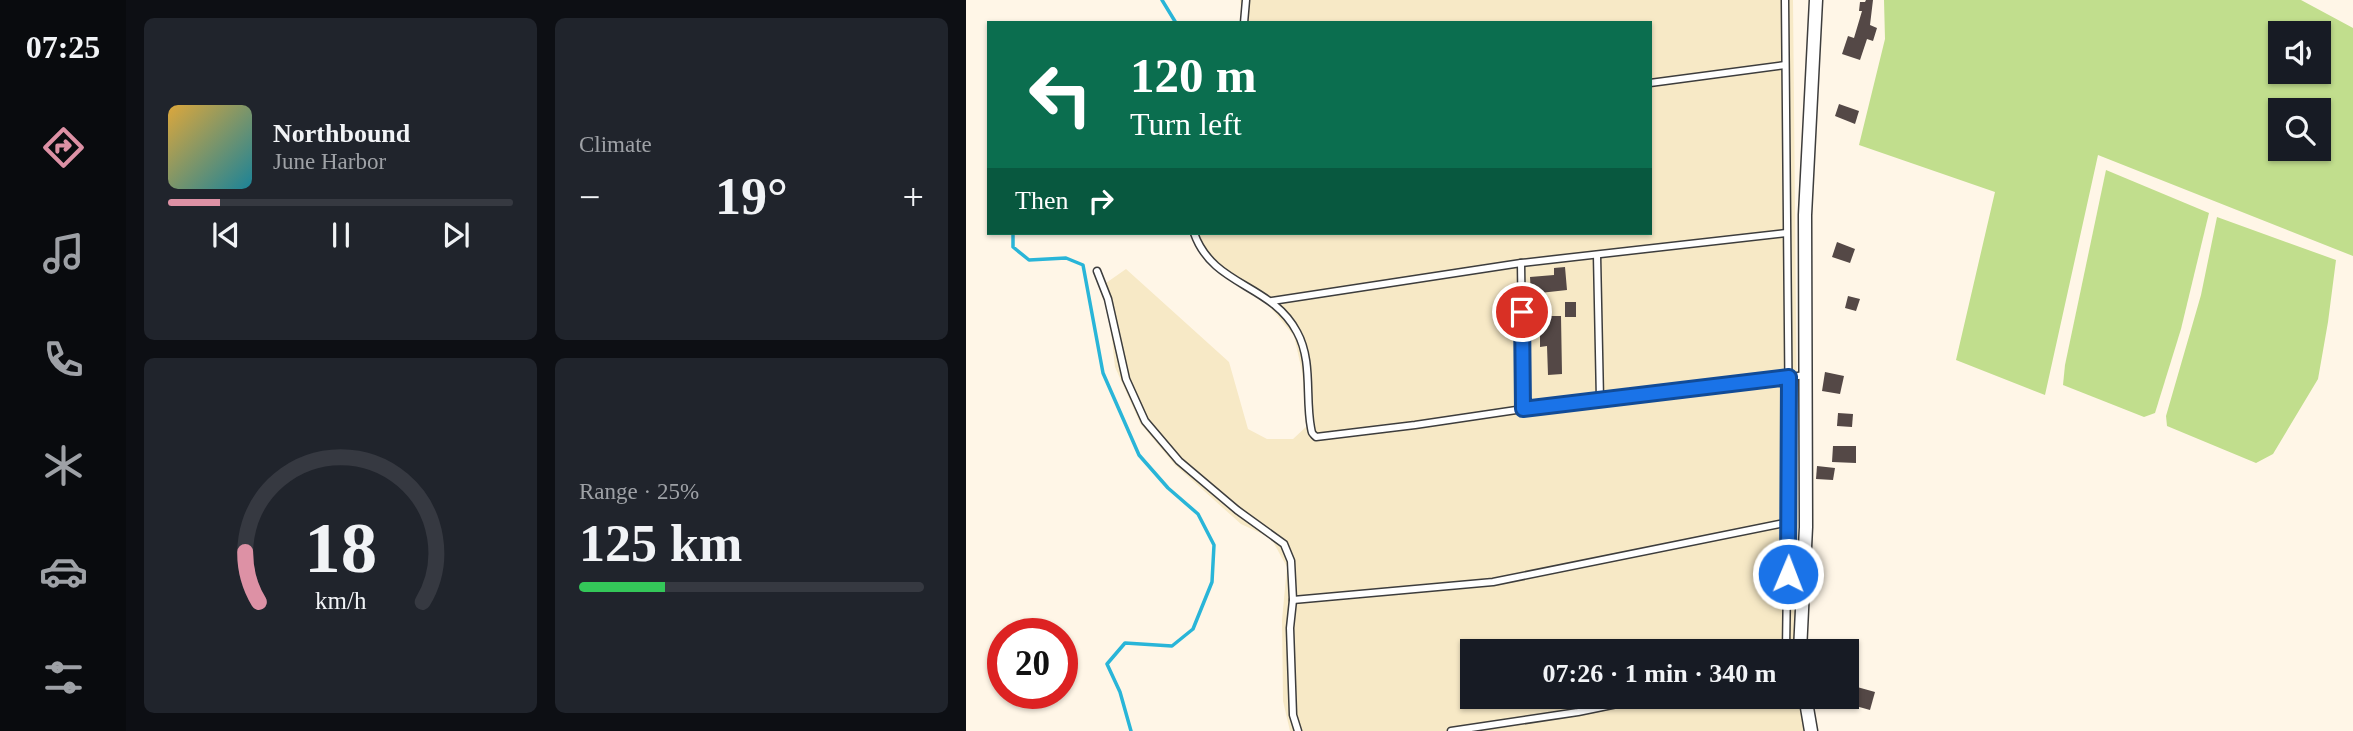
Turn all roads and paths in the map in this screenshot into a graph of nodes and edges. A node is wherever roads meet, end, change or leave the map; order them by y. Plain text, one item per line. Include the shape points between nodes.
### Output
1 (1246, 0) edge
2 (1784, 0) edge
3 (1816, 0) edge
4 (1244, 21) edge
5 (1785, 65) junction
6 (1652, 83) edge
7 (1786, 233) junction
8 (1195, 235) edge
9 (1597, 254) junction
10 (1521, 263) junction
11 (1097, 271) dead end
12 (1272, 301) junction
13 (1806, 375) junction
14 (1789, 377) junction
15 (1600, 400) junction
16 (1523, 409) junction
17 (1790, 522) junction
18 (1293, 600) junction
19 (1786, 639) edge
20 (1801, 639) edge
21 (1593, 709) edge
22 (1807, 709) edge
23 (1298, 731) edge
24 (1451, 731) edge
25 (1811, 731) edge

1 - 4 lane
2 - 5 lane
3 - 13 street via 1805,215
5 - 6 lane
5 - 7 lane
7 - 9 lane
7 - 14 lane
8 - 12 lane via 1208,260
9 - 10 lane
9 - 15 lane
10 - 12 lane
10 - 16 lane
11 - 18 lane via 1126,379 1145,421 1179,461 1284,544 1292,561
12 - 16 lane via 1298,333 1310,394 1311,430 1317,437
13 - 14 lane
13 - 20 street
14 - 15 lane
14 - 17 lane
15 - 16 lane
17 - 18 lane via 1493,582
17 - 19 lane
18 - 23 lane via 1293,715
21 - 24 lane
22 - 25 street

